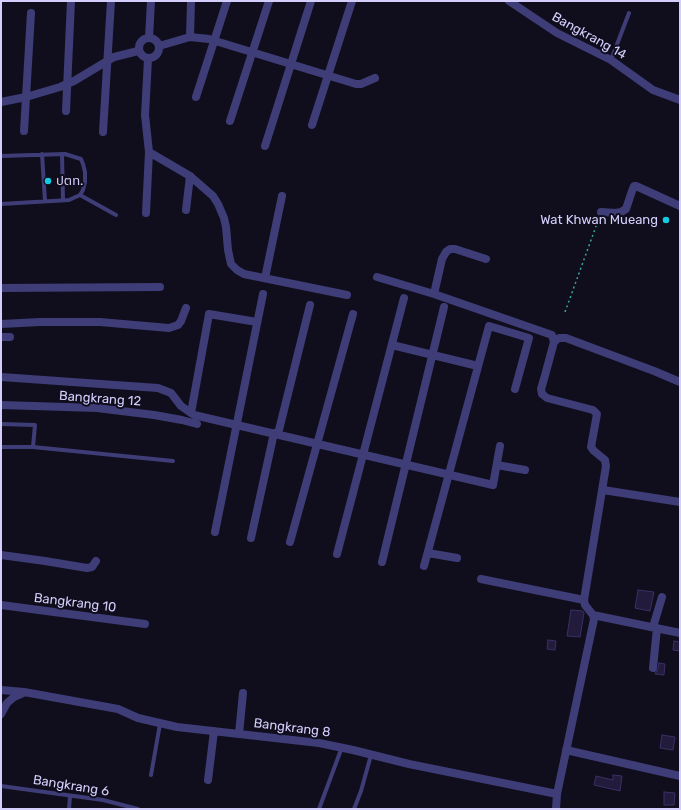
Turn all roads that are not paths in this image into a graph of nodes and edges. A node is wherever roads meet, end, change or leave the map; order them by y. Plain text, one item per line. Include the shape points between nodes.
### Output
1 (71, 1) edge
2 (111, 1) edge
3 (151, 1) edge
4 (191, 1) edge
5 (228, 1) edge
6 (269, 1) edge
7 (311, 1) edge
8 (352, 1) edge
9 (509, 1) edge
10 (31, 13) dead end
11 (629, 13) dead end
12 (190, 37) junction
13 (149, 38) junction
14 (215, 41) junction
15 (159, 46) junction
16 (138, 51) junction
17 (253, 53) junction
18 (148, 59) junction
19 (611, 60) junction
20 (107, 61) junction
21 (291, 64) junction
22 (328, 75) junction
23 (375, 78) dead end
24 (67, 84) junction
25 (26, 97) junction
26 (196, 97) dead end
27 (680, 100) edge
28 (1, 102) edge
29 (66, 111) dead end
30 (230, 121) dead end
31 (312, 125) dead end
32 (24, 131) dead end
33 (103, 132) dead end
34 (265, 146) dead end
35 (149, 152) junction
36 (42, 154) junction
37 (62, 154) junction
38 (1, 156) edge
39 (190, 176) junction
40 (80, 195) junction
41 (282, 196) dead end
42 (63, 200) junction
43 (45, 201) junction
44 (1, 204) edge
45 (680, 206) edge
46 (186, 210) dead end
47 (602, 212) road end
48 (146, 214) dead end
49 (116, 215) dead end
50 (486, 259) dead end
51 (377, 277) dead end
52 (265, 278) junction
53 (160, 287) dead end
54 (1, 288) edge
55 (263, 294) dead end
56 (434, 294) junction
57 (347, 295) dead end
58 (404, 298) dead end
59 (310, 305) dead end
60 (186, 308) dead end
61 (444, 308) dead end
62 (353, 314) dead end
63 (257, 322) junction
64 (1, 324) edge
65 (1, 337) edge
66 (10, 337) dead end
67 (554, 342) junction
68 (392, 345) junction
69 (432, 355) junction
70 (478, 366) junction
71 (1, 377) edge
72 (680, 382) edge
73 (515, 389) dead end
74 (1, 405) edge
75 (191, 413) junction
76 (1, 424) edge
77 (197, 424) dead end
78 (237, 424) junction
79 (276, 434) junction
80 (317, 443) junction
81 (500, 446) dead end
82 (1, 447) edge
83 (33, 447) junction
84 (363, 454) junction
85 (173, 461) dead end
86 (406, 464) junction
87 (497, 464) junction
88 (525, 470) dead end
89 (449, 474) junction
90 (603, 490) junction
91 (680, 502) edge
92 (215, 532) dead end
93 (251, 538) dead end
94 (290, 542) dead end
95 (428, 553) junction
96 (337, 554) dead end
97 (1, 555) edge
98 (457, 558) dead end
99 (96, 561) dead end
100 (382, 562) dead end
101 (424, 566) dead end
102 (482, 579) dead end
103 (662, 597) dead end
104 (584, 600) junction
105 (1, 605) edge
106 (593, 615) junction
107 (145, 624) dead end
108 (655, 628) junction
109 (680, 633) edge
110 (653, 668) dead end
111 (1, 690) edge
112 (24, 692) junction
113 (243, 693) dead end
114 (1, 714) edge
115 (160, 724) junction
116 (214, 731) junction
117 (239, 734) junction
118 (342, 747) junction
119 (566, 750) junction
120 (371, 754) junction
121 (151, 775) dead end
122 (680, 776) edge
123 (208, 780) dead end
124 (1, 786) edge
125 (557, 794) junction
126 (70, 796) junction
127 (319, 808) edge
128 (69, 809) edge
129 (138, 809) edge
130 (354, 809) edge
131 (556, 809) edge

1 - 24 street
2 - 20 street
3 - 13 street
4 - 12 street
5 - 14 street
6 - 17 street
7 - 21 street
8 - 22 street
9 - 19 street, Bangkrang 14 via 557,33
10 - 25 street
11 - 19 lane
12 - 14 street
12 - 15 street
13 - 15 street
13 - 16 street via 139,43
14 - 17 street
14 - 26 street
15 - 18 street via 155,57
16 - 18 street via 143,58
16 - 20 street via 122,54
17 - 21 street
17 - 30 street
18 - 35 street via 145,115
19 - 27 street, Bangkrang 14 via 653,90
20 - 24 street
20 - 33 street
21 - 22 street
21 - 34 street
22 - 23 street via 361,84
22 - 31 street
24 - 25 street
24 - 29 street
25 - 28 street
25 - 32 street
35 - 39 street
35 - 48 street
36 - 37 lane
36 - 38 lane
36 - 43 lane
37 - 40 lane via 81,159 85,182
37 - 42 lane
39 - 46 street
39 - 52 street via 213,196 218,204 226,227 231,264 244,274
40 - 42 lane
40 - 49 lane
41 - 52 street
42 - 43 lane
43 - 44 lane
45 - 47 street via 634,186 626,209 616,213
50 - 56 street via 450,249 442,259
51 - 56 street
52 - 57 street
53 - 54 street
55 - 63 street
56 - 67 street via 552,336
58 - 68 street
59 - 79 street
60 - 64 street via 181,321 174,328 100,322
61 - 69 street
62 - 80 street
63 - 75 street via 209,314
63 - 78 street
65 - 66 street
67 - 72 street via 559,338 566,338
67 - 90 street via 542,394 547,398 593,410 596,414 591,447 605,460
68 - 69 street
68 - 84 street
69 - 70 street
69 - 86 street
70 - 73 street via 489,326 529,338
70 - 89 street
71 - 75 street via 158,388 171,393 181,406
74 - 77 street, Bangkrang 12 via 97,408 154,415
75 - 78 street
76 - 83 lane via 34,425
78 - 79 street
78 - 92 street
79 - 80 street
79 - 93 street
80 - 84 street
80 - 94 street
81 - 87 street
82 - 83 lane
83 - 85 lane
84 - 86 street
84 - 96 street
86 - 89 street
86 - 100 street
87 - 88 street
87 - 89 street via 493,485
89 - 95 street
90 - 91 street
90 - 104 street
95 - 98 street
95 - 101 street
97 - 99 street via 86,568 92,567
102 - 104 street
103 - 108 street
104 - 106 street
105 - 107 street, Bangkrang 10
106 - 108 street
106 - 119 street
108 - 109 street
108 - 110 street
111 - 112 street, Bangkrang 8
112 - 114 street via 7,703
112 - 115 street, Bangkrang 8 via 118,709
113 - 117 street
115 - 116 street, Bangkrang 8
115 - 121 lane
116 - 117 street, Bangkrang 8
116 - 123 street
117 - 118 street, Bangkrang 8
118 - 120 street, Bangkrang 8
118 - 127 lane
119 - 122 street
119 - 125 street
120 - 125 street, Bangkrang 8
120 - 130 lane
124 - 126 lane, Bangkrang 6
125 - 131 street
126 - 128 lane
126 - 129 lane, Bangkrang 6 via 103,800

